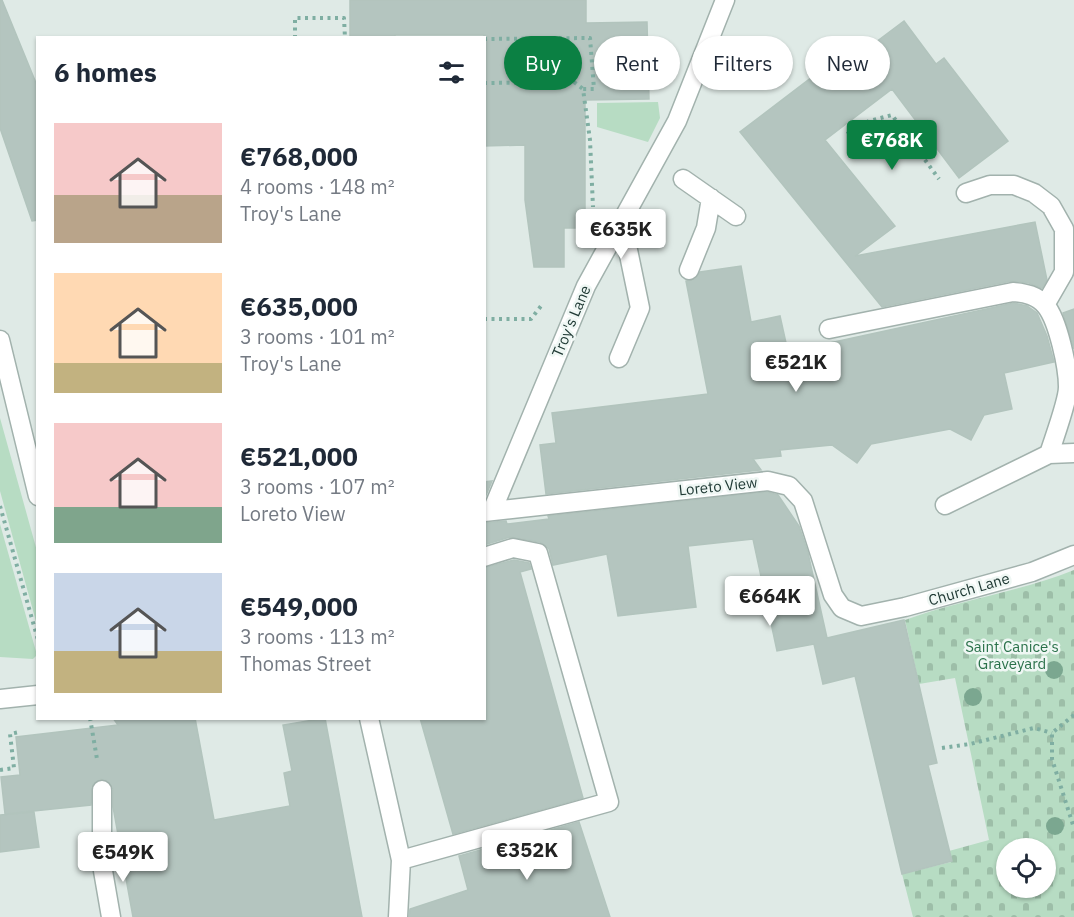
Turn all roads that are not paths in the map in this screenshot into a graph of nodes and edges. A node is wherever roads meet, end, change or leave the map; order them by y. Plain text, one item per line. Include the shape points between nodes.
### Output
1 (725, 0) edge
2 (683, 179) dead end
3 (966, 193) road end
4 (711, 198) junction
5 (736, 216) dead end
6 (622, 220) junction
7 (689, 270) dead end
8 (1045, 305) junction
9 (829, 330) dead end
10 (0, 340) edge
11 (1069, 348) edge
12 (619, 358) dead end
13 (1074, 453) edge
14 (1049, 454) junction
15 (36, 488) edge
16 (945, 505) dead end
17 (488, 512) edge
18 (1074, 555) edge
19 (486, 556) edge
20 (861, 616) joint
21 (36, 695) edge
22 (0, 699) edge
23 (369, 720) edge
24 (102, 790) dead end
25 (401, 860) junction
26 (111, 917) edge
27 (398, 917) edge

1 - 6 street, Troy's Lane via 677,121
2 - 4 street
3 - 8 street via 990,185 1014,185 1051,206 1065,229 1064,272
4 - 5 street
4 - 7 street via 706,228
6 - 12 street via 640,308
6 - 17 street, Troy's Lane via 586,286
8 - 9 street via 1030,294 1013,292
8 - 11 street
10 - 15 street
11 - 14 street via 1068,388
13 - 14 street
14 - 16 street
17 - 20 street, Loreto View via 768,481 789,486 803,501 833,596 842,608
18 - 20 street, Church Lane via 1032,572
19 - 25 street via 513,548 538,553 609,802
21 - 22 street
23 - 25 street
24 - 26 street via 102,865
25 - 27 street

